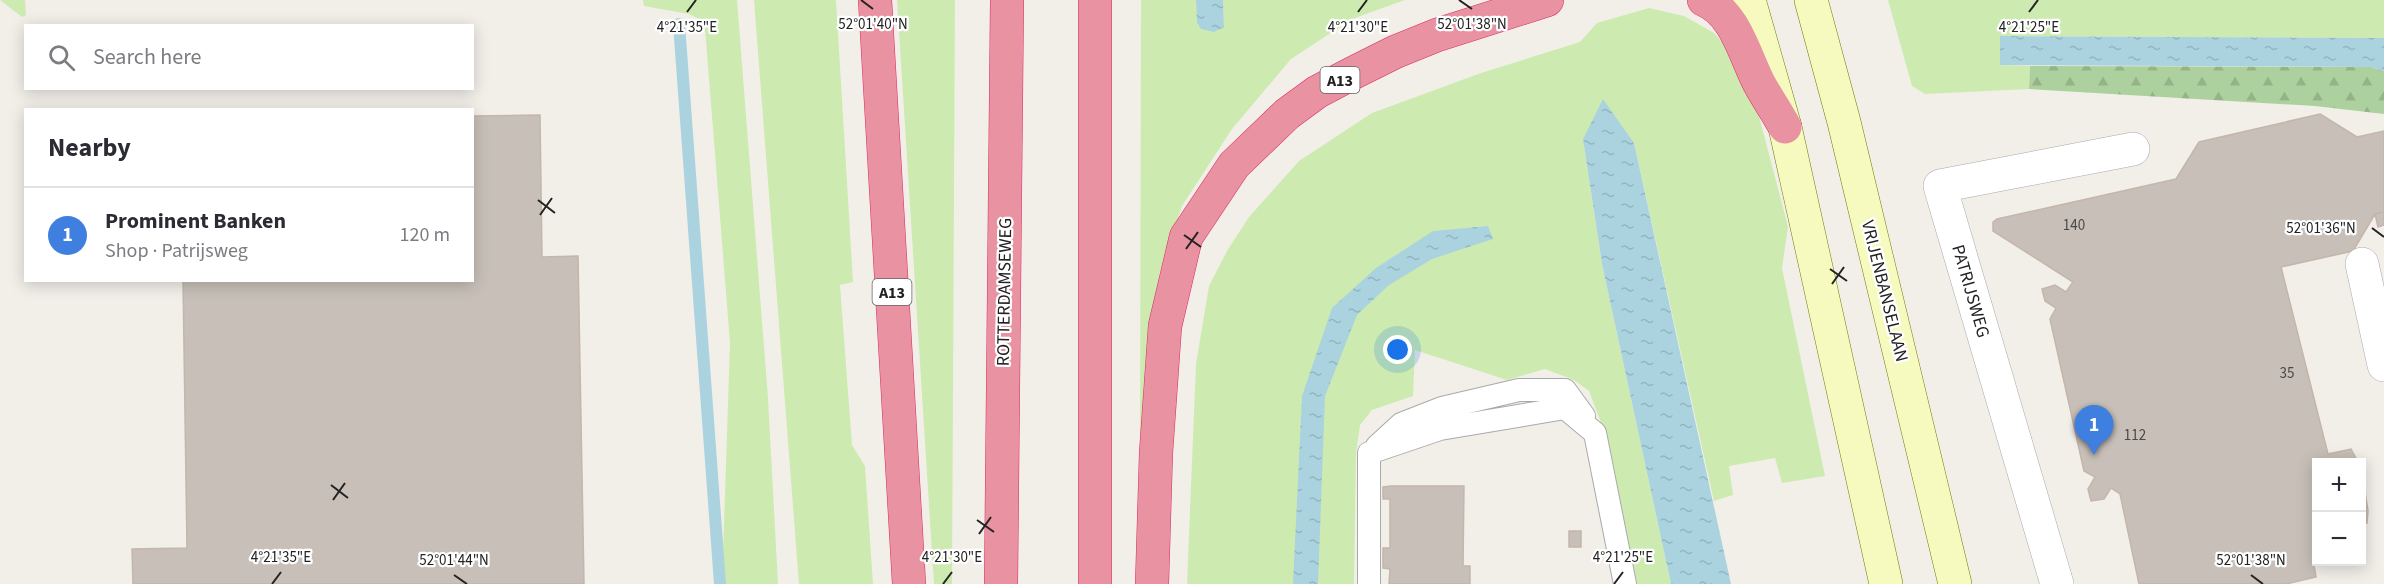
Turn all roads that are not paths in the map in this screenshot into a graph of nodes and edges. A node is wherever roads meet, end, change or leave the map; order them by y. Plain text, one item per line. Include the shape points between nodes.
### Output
1 (875, 0) edge
2 (1007, 0) edge
3 (1095, 0) edge
4 (1547, 0) edge
5 (1704, 0) edge
6 (1749, 0) edge
7 (1811, 0) edge
8 (1785, 127) junction
9 (2133, 149) dead end
10 (2362, 264) dead end
11 (2384, 365) edge
12 (909, 584) edge
13 (1001, 584) edge
14 (1095, 584) edge
15 (1152, 584) edge
16 (1370, 584) edge
17 (1625, 584) edge
18 (1886, 584) edge
19 (1954, 584) edge
20 (2057, 584) edge

1 - 12 highway, A13
2 - 13 highway, ROTTERDAMSEWEG
3 - 14 highway
4 - 15 highway, A13 via 1437,35 1353,73 1287,114 1234,165 1186,237 1165,326
5 - 8 highway via 1712,3 1734,30 1759,84
6 - 8 main road
7 - 19 main road, VRIJENBANSELAAN
8 - 18 main road
9 - 20 street, PATRIJSWEG via 1940,186
10 - 11 street
16 - 17 lane via 1369,453 1440,429 1565,408 1595,432

